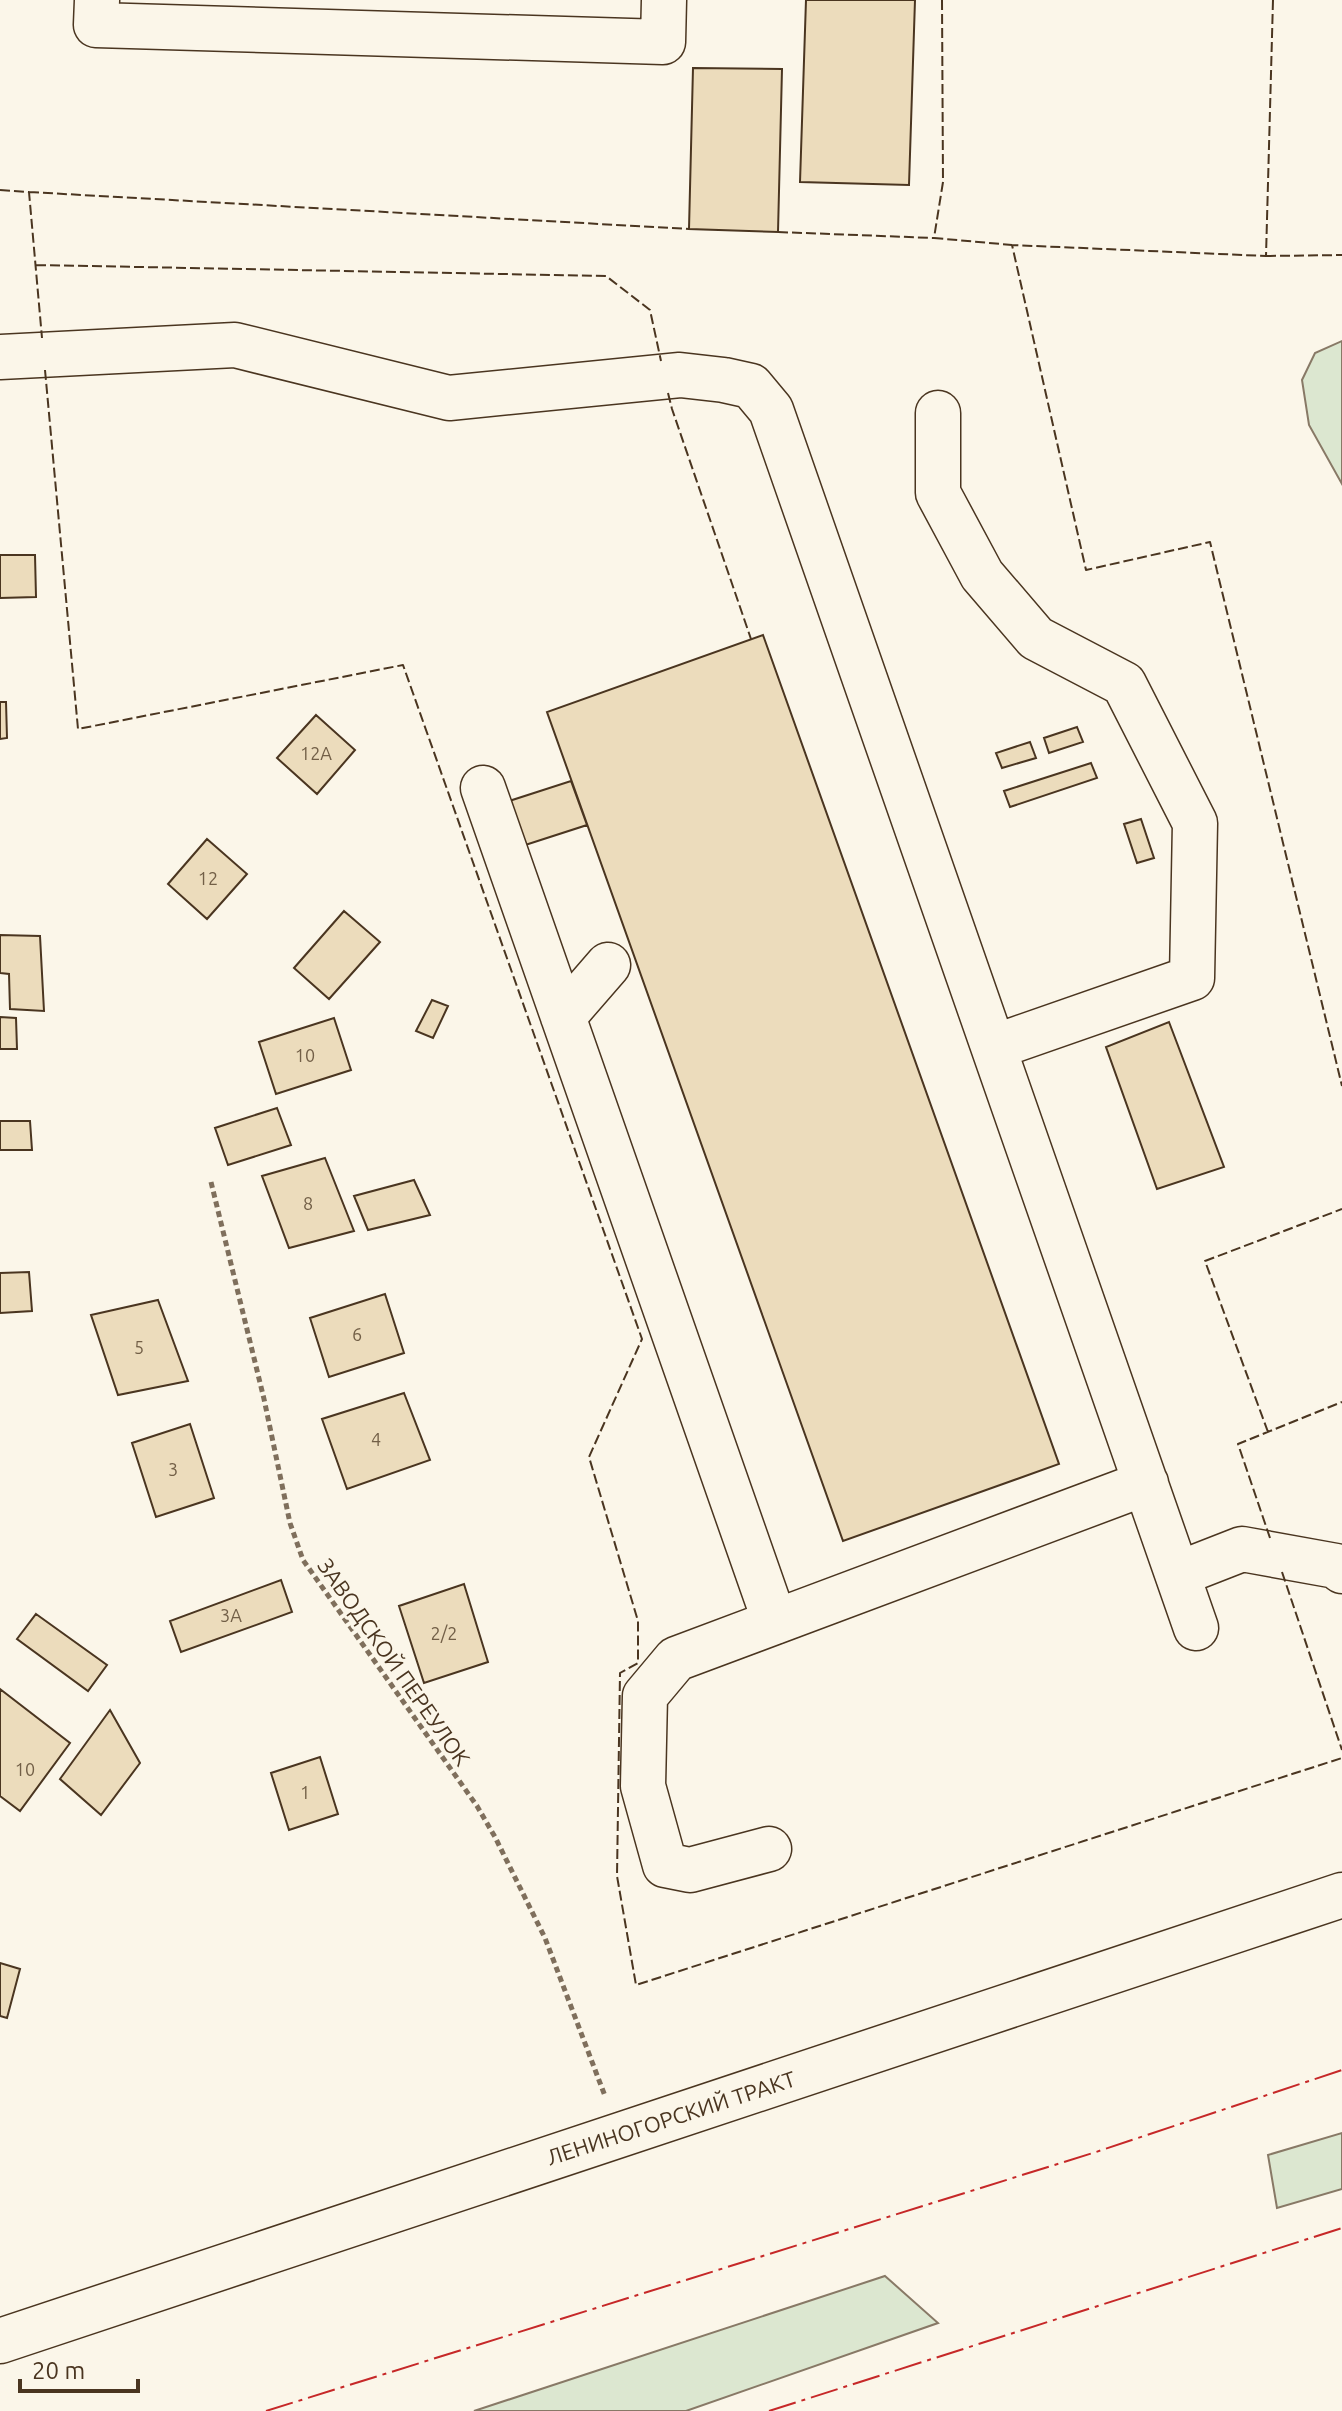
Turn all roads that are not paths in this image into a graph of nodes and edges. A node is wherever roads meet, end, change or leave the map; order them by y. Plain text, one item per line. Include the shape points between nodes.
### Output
1 (97, 0) edge
2 (664, 0) edge
3 (0, 357) edge
4 (938, 413) dead end
5 (483, 788) dead end
6 (608, 965) dead end
7 (563, 1017) junction
8 (994, 1047) junction
9 (1146, 1483) junction
10 (1342, 1571) edge
11 (1178, 1574) junction
12 (775, 1622) junction
13 (1196, 1628) dead end
14 (769, 1849) dead end
15 (1342, 1895) edge
16 (0, 2341) edge

1 - 2 main road via 96,25 663,42
3 - 8 main road via 235,345 449,398 680,375 751,386 771,410
4 - 8 main road via 938,493 982,575 1036,638 1124,684 1195,823 1192,978
5 - 7 main road
6 - 7 main road
7 - 12 main road
8 - 9 main road
9 - 11 main road
9 - 12 main road
10 - 11 main road via 1242,1549
11 - 13 main road
12 - 14 main road via 676,1659 645,1696 643,1786 665,1865 690,1870
15 - 16 main road, ЛЕНИНОГОРСКИЙ ТРАКТ

